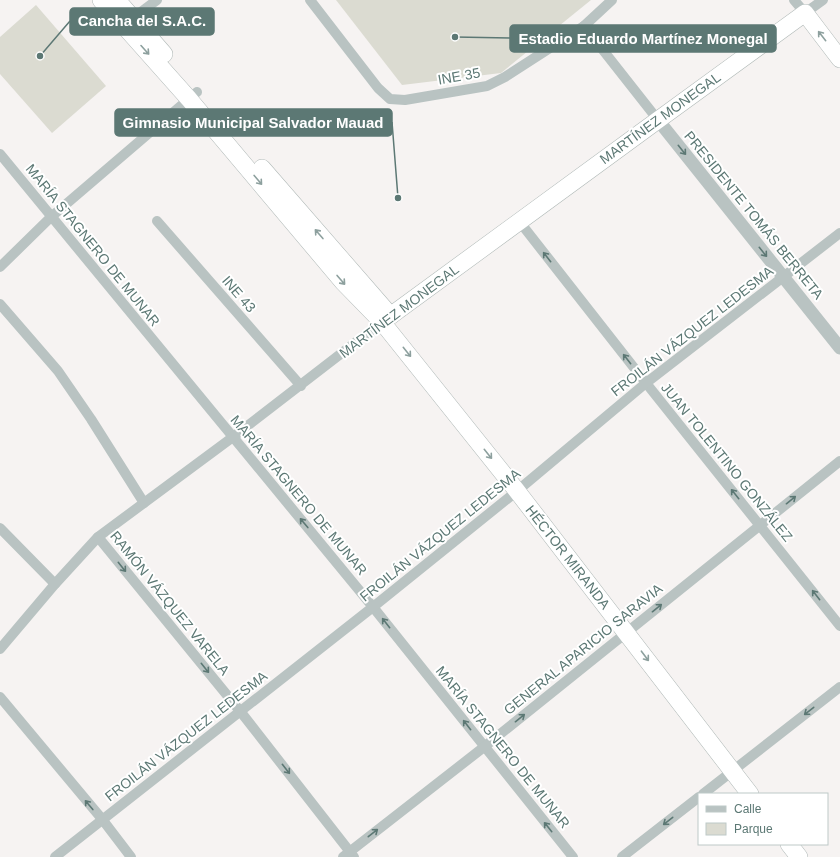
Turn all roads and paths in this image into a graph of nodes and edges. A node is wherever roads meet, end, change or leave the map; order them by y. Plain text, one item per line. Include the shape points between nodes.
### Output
1 (101, 0) edge
2 (117, 0) edge
3 (157, 0) edge
4 (310, 0) edge
5 (612, 0) edge
6 (794, 0) edge
7 (823, 0) edge
8 (804, 14) junction
9 (128, 22) junction
10 (584, 26) junction
11 (840, 59) edge
12 (193, 95) junction
13 (658, 120) junction
14 (0, 154) edge
15 (51, 217) junction
16 (519, 221) junction
17 (157, 222) dead end
18 (840, 233) edge
19 (0, 267) edge
20 (784, 278) junction
21 (0, 304) edge
22 (387, 319) junction
23 (840, 348) edge
24 (646, 383) junction
25 (300, 386) junction
26 (233, 437) junction
27 (840, 462) edge
28 (517, 491) junction
29 (144, 503) junction
30 (760, 525) junction
31 (0, 528) edge
32 (98, 537) junction
33 (55, 584) junction
34 (373, 607) junction
35 (840, 626) edge
36 (627, 633) junction
37 (0, 649) edge
38 (840, 687) edge
39 (0, 697) edge
40 (240, 711) junction
41 (484, 747) junction
42 (732, 771) junction
43 (704, 793) edge
44 (749, 793) edge
45 (698, 798) edge
46 (102, 820) junction
47 (790, 845) edge
48 (349, 855) edge
49 (55, 857) edge
50 (131, 857) edge
51 (573, 857) edge
52 (622, 857) edge
53 (799, 857) edge

1 - 9 highway
2 - 9 highway
3 - 9 street
4 - 10 street, INE 35 via 378,88 390,99 405,100 487,86
5 - 10 street, INE 35
6 - 8 street
7 - 8 street, MARTÍNEZ MONEGAL
11 -> 8 highway
8 - 13 highway, MARTÍNEZ MONEGAL
9 - 12 highway, HÉCTOR MIRANDA
10 - 13 street, PRESIDENTE TOMÁS BERRETA
12 - 15 street
12 - 22 highway, HÉCTOR MIRANDA via 343,282
13 - 16 highway, MARTÍNEZ MONEGAL
13 -> 20 street, PRESIDENTE TOMÁS BERRETA
14 - 15 street, MARÍA STAGNERO DE MUNAR
15 - 19 street
15 - 26 street, MARÍA STAGNERO DE MUNAR
16 - 22 highway, MARTÍNEZ MONEGAL
24 -> 16 street, JUAN TOLENTINO GONZÁLEZ
17 - 25 street, INE 43
18 - 20 street, FROILÁN VÁZQUEZ LEDESMA
20 - 23 street, PRESIDENTE TOMÁS BERRETA
20 - 24 street, FROILÁN VÁZQUEZ LEDESMA
21 - 29 street via 58,371
22 - 25 street, MARTÍNEZ MONEGAL
22 -> 28 highway, HÉCTOR MIRANDA
24 - 28 street, FROILÁN VÁZQUEZ LEDESMA
30 -> 24 street, JUAN TOLENTINO GONZÁLEZ
25 - 26 street, MARTÍNEZ MONEGAL
26 - 29 street, MARTÍNEZ MONEGAL
34 -> 26 street, MARÍA STAGNERO DE MUNAR
30 -> 27 street, GENERAL APARICIO SARAVIA
28 - 34 street, FROILÁN VÁZQUEZ LEDESMA
28 - 36 highway, HÉCTOR MIRANDA
29 - 32 street, MARTÍNEZ MONEGAL
35 -> 30 street, JUAN TOLENTINO GONZÁLEZ
36 -> 30 street, GENERAL APARICIO SARAVIA
31 - 33 street
32 - 33 street, MARTÍNEZ MONEGAL
32 -> 40 street, RAMÓN VÁZQUEZ VARELA
33 - 37 street, MARTÍNEZ MONEGAL
34 - 40 street, FROILÁN VÁZQUEZ LEDESMA
41 -> 34 street, MARÍA STAGNERO DE MUNAR
41 -> 36 street, GENERAL APARICIO SARAVIA
36 -> 42 highway, HÉCTOR MIRANDA
38 -> 42 street
46 -> 39 street
40 - 46 street, FROILÁN VÁZQUEZ LEDESMA
40 -> 48 street, RAMÓN VÁZQUEZ VARELA
48 -> 41 street, GENERAL APARICIO SARAVIA
51 -> 41 street, MARÍA STAGNERO DE MUNAR
42 - 43 street
42 - 44 highway, HÉCTOR MIRANDA
45 -> 52 street
46 - 49 street, FROILÁN VÁZQUEZ LEDESMA
46 - 50 street
47 - 53 highway

